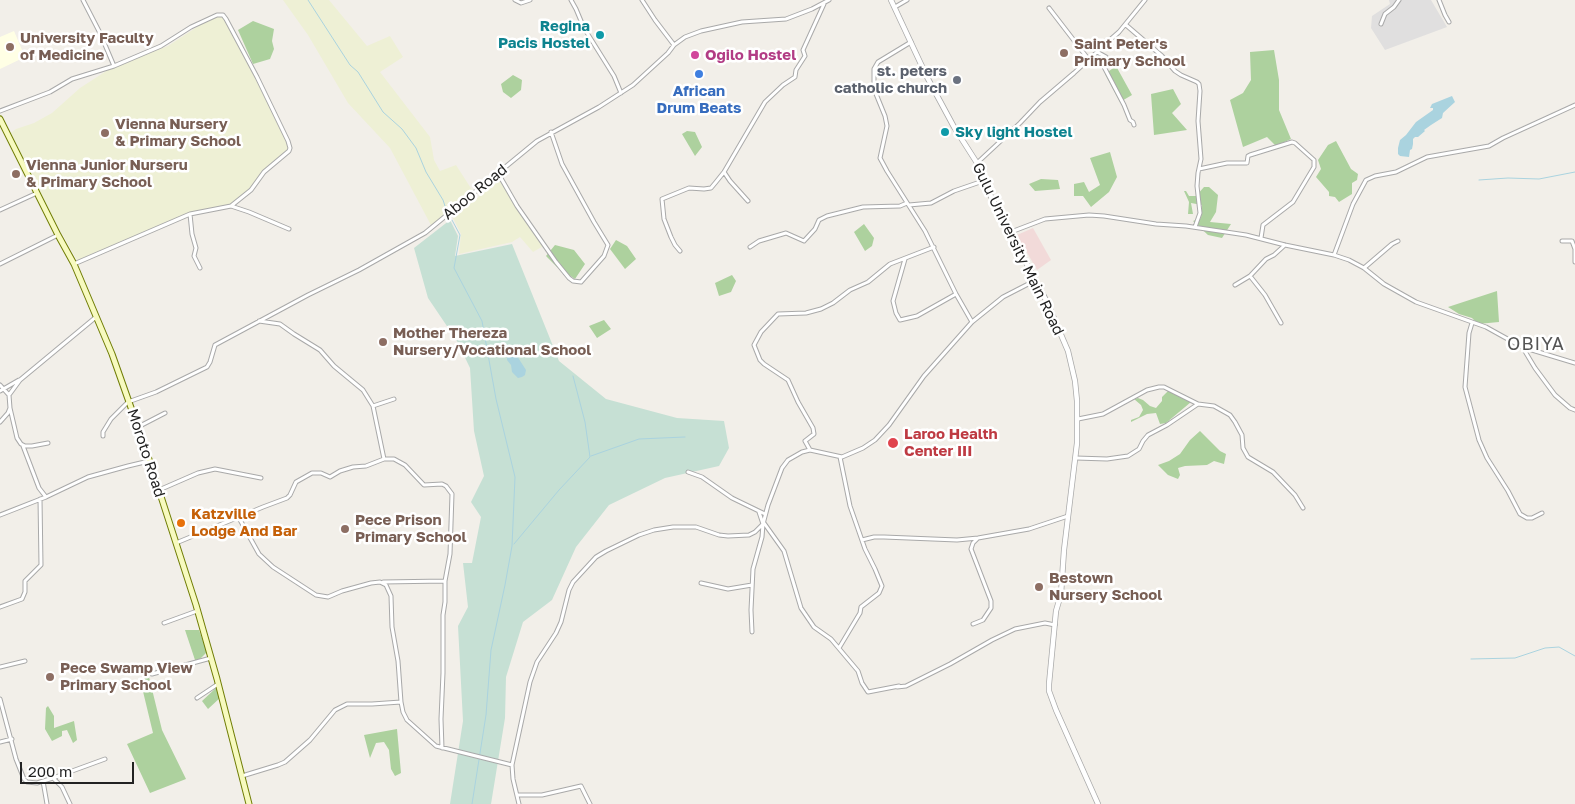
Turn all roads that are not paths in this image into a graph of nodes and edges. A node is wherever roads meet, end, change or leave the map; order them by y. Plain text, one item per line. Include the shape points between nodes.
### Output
1 (83, 0) edge
2 (515, 0) edge
3 (530, 0) edge
4 (570, 0) edge
5 (642, 0) edge
6 (829, 0) edge
7 (891, 0) edge
8 (907, 0) edge
9 (1145, 0) edge
10 (1399, 0) edge
11 (1439, 0) edge
12 (824, 3) junction
13 (895, 7) junction
14 (1050, 8) dead end
15 (1450, 22) dead end
16 (1381, 24) dead end
17 (1126, 25) junction
18 (911, 42) junction
19 (674, 45) junction
20 (1097, 52) junction
21 (1089, 60) junction
22 (114, 66) junction
23 (621, 93) junction
24 (1575, 105) edge
25 (0, 111) edge
26 (0, 119) edge
27 (1134, 125) dead end
28 (551, 132) junction
29 (977, 163) junction
30 (1199, 169) junction
31 (724, 172) junction
32 (498, 173) junction
33 (984, 181) junction
34 (36, 193) junction
35 (748, 201) dead end
36 (908, 204) junction
37 (231, 206) junction
38 (0, 210) edge
39 (190, 214) junction
40 (1195, 227) junction
41 (289, 229) dead end
42 (1011, 232) junction
43 (58, 235) junction
44 (1261, 238) junction
45 (1398, 241) dead end
46 (1562, 241) dead end
47 (1285, 245) junction
48 (750, 247) dead end
49 (934, 247) junction
50 (680, 251) dead end
51 (1334, 255) junction
52 (905, 258) junction
53 (1575, 262) edge
54 (0, 264) edge
55 (74, 264) junction
56 (200, 268) dead end
57 (1364, 268) junction
58 (1250, 276) junction
59 (1036, 280) junction
60 (1235, 285) dead end
61 (956, 294) junction
62 (96, 316) junction
63 (258, 321) junction
64 (972, 322) junction
65 (1281, 323) dead end
66 (1472, 323) junction
67 (1522, 347) junction
68 (1575, 363) edge
69 (20, 380) junction
70 (0, 385) edge
71 (4, 388) junction
72 (0, 391) edge
73 (9, 395) junction
74 (394, 400) dead end
75 (128, 402) junction
76 (1198, 404) junction
77 (373, 406) junction
78 (10, 408) junction
79 (1575, 410) edge
80 (165, 413) dead end
81 (1078, 419) junction
82 (0, 422) edge
83 (137, 427) junction
84 (103, 436) dead end
85 (48, 443) dead end
86 (23, 446) junction
87 (810, 450) junction
88 (840, 457) junction
89 (1076, 458) junction
90 (384, 459) junction
91 (149, 461) junction
92 (688, 472) dead end
93 (261, 478) dead end
94 (158, 490) junction
95 (46, 497) junction
96 (40, 499) junction
97 (1303, 508) dead end
98 (759, 512) junction
99 (1542, 513) dead end
100 (765, 514) junction
101 (0, 515) edge
102 (1068, 516) junction
103 (239, 518) junction
104 (763, 524) junction
105 (762, 535) junction
106 (774, 536) junction
107 (978, 538) junction
108 (862, 540) junction
109 (176, 543) junction
110 (445, 581) junction
111 (383, 582) junction
112 (702, 583) dead end
113 (752, 585) junction
114 (0, 607) edge
115 (197, 611) junction
116 (164, 623) dead end
117 (973, 624) dead end
118 (1055, 625) junction
119 (752, 632) dead end
120 (839, 648) junction
121 (211, 658) junction
122 (25, 661) dead end
123 (0, 667) edge
124 (152, 674) dead end
125 (218, 684) junction
126 (197, 698) dead end
127 (0, 699) edge
128 (401, 702) junction
129 (12, 739) junction
130 (0, 742) edge
131 (442, 748) junction
132 (105, 759) dead end
133 (512, 765) junction
134 (241, 776) junction
135 (53, 778) junction
136 (43, 781) junction
137 (517, 795) junction
138 (47, 804) edge
139 (70, 804) edge
140 (249, 804) edge
141 (519, 804) edge
142 (590, 804) edge
143 (1098, 804) edge

1 - 22 street
2 - 3 street via 521,3
4 - 23 street
5 - 19 street
6 - 12 street, Aboo Road
7 - 13 street, Gulu University Main Road
8 - 13 street
9 - 17 street
10 - 16 street via 1385,14
11 - 15 street
12 - 19 street, Aboo Road via 786,19 742,22 701,31
12 - 31 street via 795,77 765,102
13 - 18 street, Gulu University Main Road
14 - 21 street
17 - 20 street
17 - 30 street via 1175,71 1198,83
18 - 29 street, Gulu University Main Road via 954,127
18 - 36 street via 878,62 874,74 874,89 887,126 880,158
19 - 23 street, Aboo Road
20 - 21 street
20 - 27 street via 1106,57 1103,65
21 - 29 street
22 - 25 street via 72,79 50,92
22 - 37 street via 161,46 191,27 223,15 258,77 290,148 264,172 251,190
23 - 28 street, Aboo Road
24 - 51 street via 1489,146 1427,158 1396,172 1366,180 1353,204
26 - 34 main road, Moroto Road
28 - 32 street, Aboo Road
28 - 32 street via 562,164 608,245 604,256 581,282 569,278 556,262
29 - 33 street, Gulu University Main Road
30 - 40 street via 1200,213
30 - 44 street via 1227,163 1247,164 1250,155 1292,142 1314,160 1314,167 1293,202 1262,225
31 - 35 street
31 - 50 street via 711,188 689,188 662,199 664,219
32 - 63 street, Aboo Road via 415,240
33 - 36 street via 931,202
33 - 42 street, Gulu University Main Road
34 - 38 street
34 - 43 main road, Moroto Road
36 - 48 street via 863,207 828,216 819,220 804,241 786,233
36 - 49 street
37 - 39 street
37 - 41 street
39 - 55 street
39 - 56 street via 196,248 194,256
40 - 42 street via 1089,216 1045,220
40 - 44 street
42 - 59 street, Gulu University Main Road
43 - 54 street
43 - 55 main road, Moroto Road
44 - 47 street
45 - 57 street
46 - 53 street via 1572,241
47 - 51 street
47 - 58 street
49 - 52 street
49 - 61 street
51 - 57 street
52 - 61 street via 893,300 900,320 917,316
52 - 87 street via 890,264 833,303 806,313 778,314 755,342 762,363 788,380 813,428 814,434 806,441
55 - 62 main road, Moroto Road
57 - 66 street via 1406,297
58 - 60 street
58 - 65 street
59 - 64 street via 1002,298
59 - 81 street, Gulu University Main Road via 1068,351
61 - 64 street
62 - 69 street
62 - 75 main road, Moroto Road
63 - 75 street, Aboo Road via 214,345 210,362 204,369
63 - 77 street via 280,324 320,350 363,390
64 - 88 street via 924,376 889,426 863,448
66 - 67 street
66 - 99 street via 1465,387 1479,440 1520,514 1532,518
67 - 68 street
67 - 79 street via 1555,395
69 - 71 street
69 - 73 street
70 - 71 street
71 - 72 street
71 - 73 street
73 - 78 street
74 - 77 street
75 - 83 main road, Moroto Road
75 - 84 street via 111,419
76 - 81 street via 1158,387 1103,414
76 - 89 street via 1148,435 1139,449 1128,456
76 - 97 street via 1218,408 1230,415 1240,430 1248,457 1273,472
77 - 90 street
78 - 82 street
78 - 86 street
80 - 83 street
81 - 89 street, Gulu University Main Road
83 - 91 main road, Moroto Road
85 - 86 street
86 - 95 street via 39,488
87 - 88 street
87 - 100 street via 784,464
88 - 108 street via 850,506
89 - 102 street, Gulu University Main Road
90 - 103 street via 340,471 330,477 312,473 296,482 287,498
90 - 110 street via 399,461 424,485 442,484 452,494 450,554
91 - 94 main road, Moroto Road
91 - 95 street via 88,477
92 - 98 street via 702,477
93 - 94 street via 215,469
94 - 109 main road, Moroto Road
95 - 96 street
96 - 101 street
96 - 114 street via 41,565 24,581 22,599
98 - 100 street
98 - 104 street
100 - 104 street
102 - 107 street via 1029,529
102 - 118 street, Gulu University Main Road
103 - 109 street
103 - 111 street via 259,554 316,595 328,597 362,585
104 - 105 street
104 - 106 street
104 - 133 street via 749,535 734,536 690,526 654,530 596,557 573,582 561,622 535,666
105 - 106 street
105 - 113 street
106 - 120 street via 784,551 801,608 814,627
107 - 108 street via 884,536
107 - 117 street via 971,549 991,608 983,620
108 - 120 street via 881,588 861,606
109 - 115 main road, Moroto Road
110 - 111 street
110 - 131 street
111 - 128 street via 390,596
112 - 113 street via 728,589
113 - 119 street
115 - 116 street
115 - 121 main road, Moroto Road
118 - 120 street via 1045,623 1015,629 906,686 870,692 866,691 858,671
118 - 143 street, Gulu University Main Road via 1049,691
121 - 124 street
121 - 125 main road, Moroto Road
122 - 123 street
125 - 126 street
125 - 134 main road, Moroto Road
127 - 129 street
128 - 131 street via 407,720 431,744
128 - 134 street via 341,706 310,740 284,762
129 - 130 street
129 - 136 street via 24,779 32,783
131 - 133 street
132 - 135 street
133 - 137 street
134 - 140 main road, Moroto Road
135 - 136 street
135 - 139 street via 62,787
136 - 138 street
137 - 141 street
137 - 142 street via 542,795 581,786

